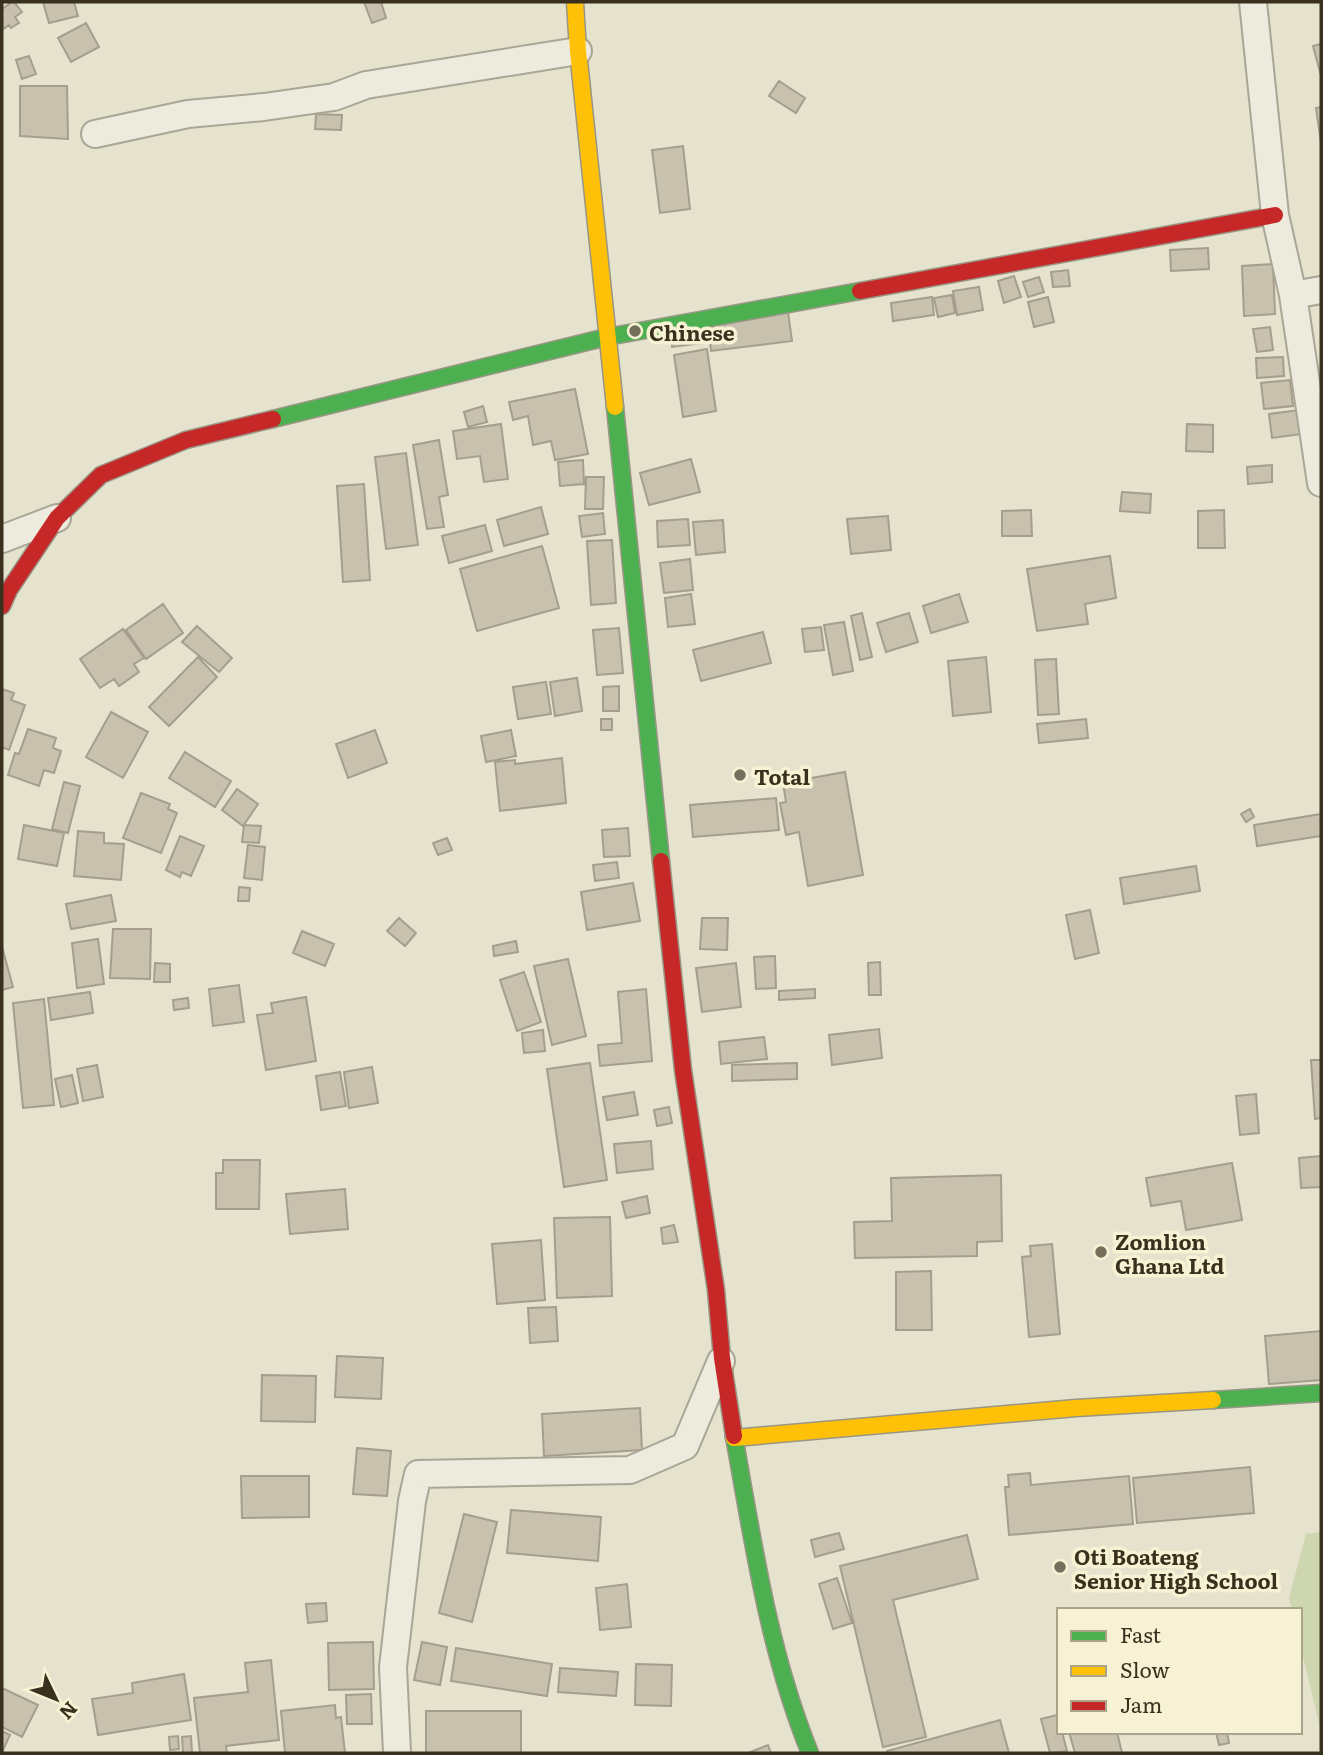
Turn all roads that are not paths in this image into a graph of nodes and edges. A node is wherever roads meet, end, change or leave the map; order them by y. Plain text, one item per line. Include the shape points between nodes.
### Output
1 (575, 2) edge
2 (1255, 2) edge
3 (578, 51) junction
4 (95, 134) dead end
5 (1275, 215) junction
6 (1321, 290) edge
7 (1293, 295) junction
8 (607, 337) junction
9 (1321, 483) edge
10 (57, 518) junction
11 (2, 539) edge
12 (2, 606) edge
13 (722, 1358) junction
14 (1321, 1393) edge
15 (734, 1438) junction
16 (397, 1753) edge
17 (810, 1753) edge

1 - 3 main road
2 - 5 street
3 - 4 street via 366,85 334,97 188,114
3 - 8 main road
5 - 7 street
5 - 8 main road
6 - 7 street
7 - 9 street
8 - 10 main road via 186,440 101,475
8 - 13 main road via 683,1070
10 - 11 street
10 - 12 main road
13 - 15 main road
13 - 16 street via 685,1446 630,1470 418,1474 393,1667
14 - 15 main road via 1076,1408
15 - 17 main road via 769,1620

